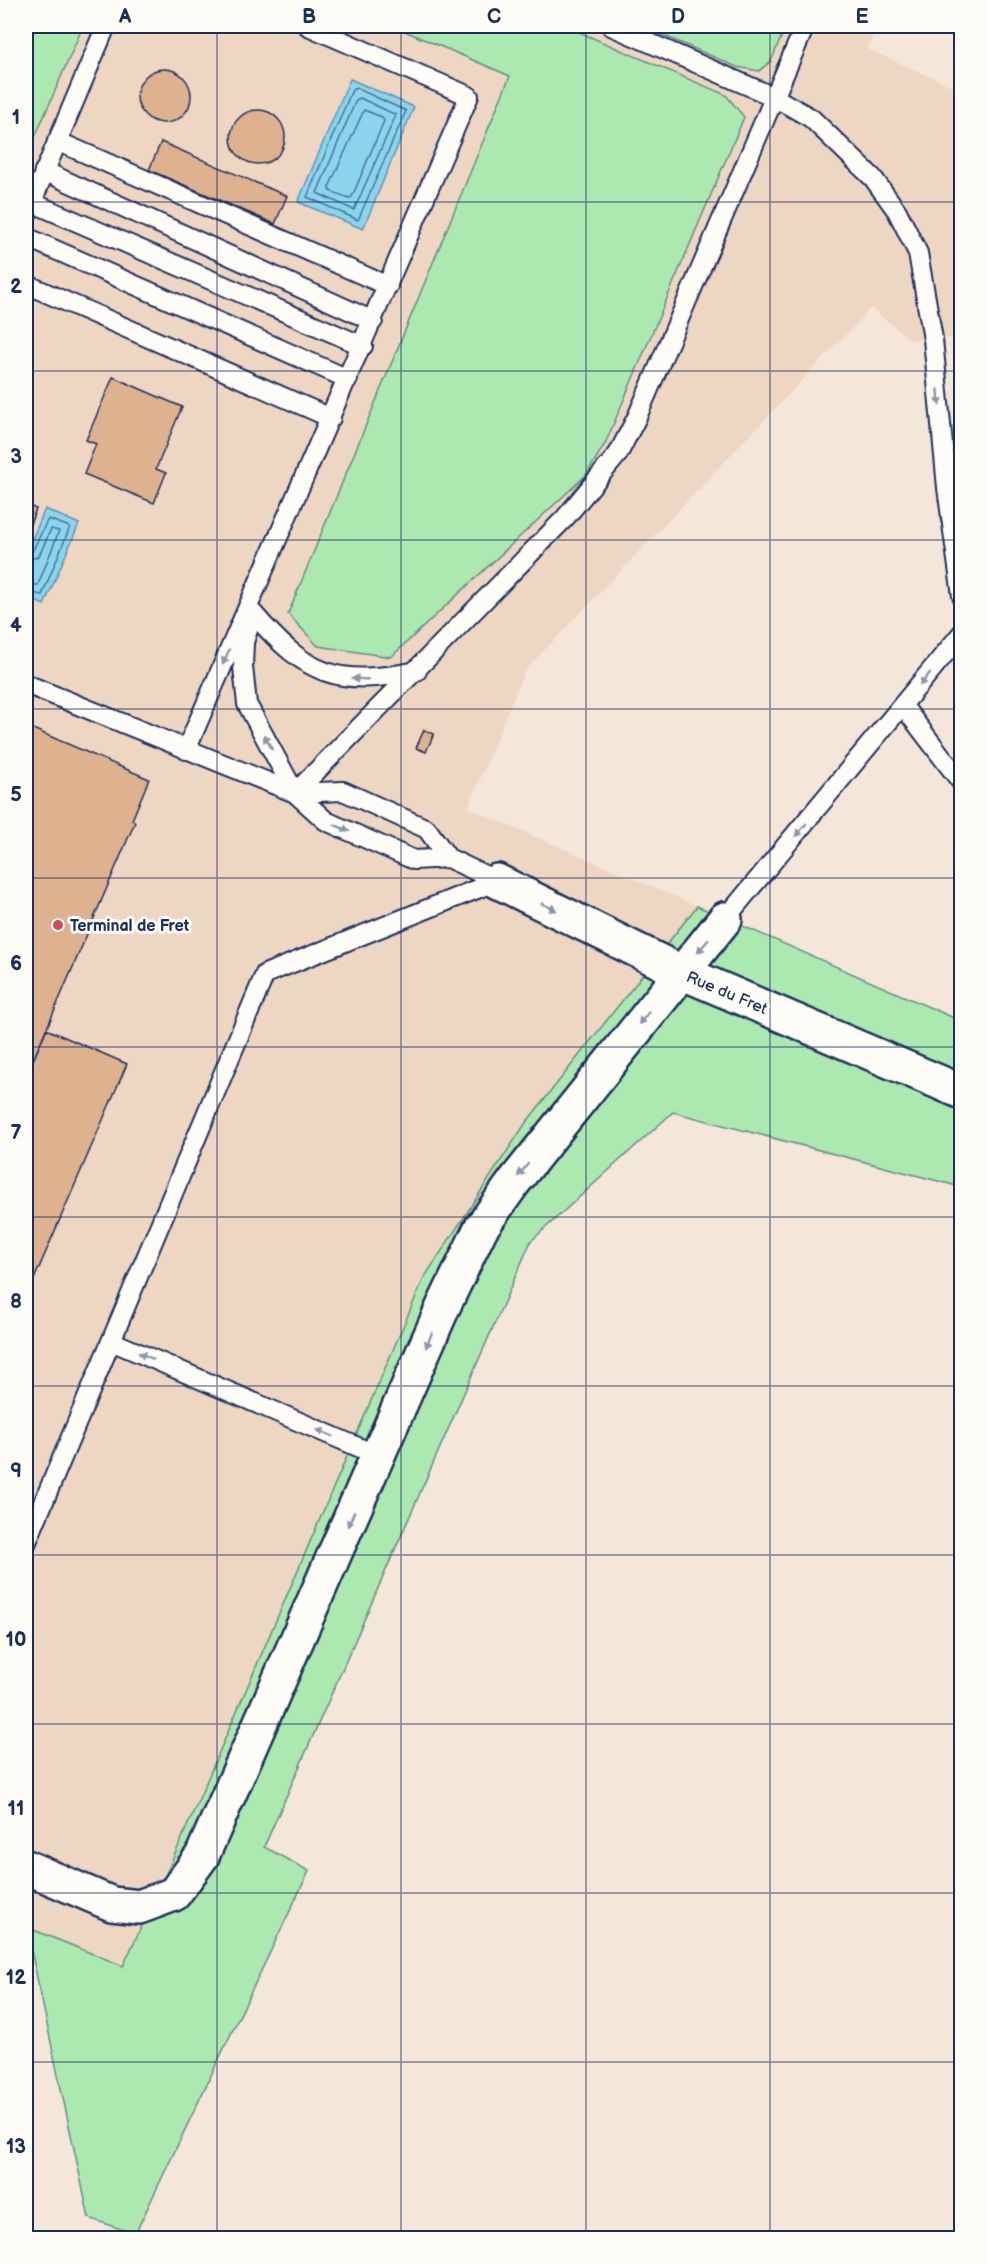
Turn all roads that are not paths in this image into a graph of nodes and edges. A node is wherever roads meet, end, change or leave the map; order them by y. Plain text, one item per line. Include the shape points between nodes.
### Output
1 (106, 26) edge
2 (308, 26) edge
3 (611, 26) edge
4 (805, 26) edge
5 (774, 96) junction
6 (57, 141) junction
7 (44, 171) junction
8 (28, 209) edge
9 (26, 237) edge
10 (26, 284) edge
11 (388, 286) junction
12 (373, 321) junction
13 (363, 346) junction
14 (348, 379) junction
15 (331, 418) junction
16 (962, 596) edge
17 (251, 608) junction
18 (962, 633) edge
19 (417, 671) junction
20 (26, 684) edge
21 (903, 706) junction
22 (186, 750) junction
23 (962, 783) edge
24 (295, 793) junction
25 (448, 858) junction
26 (497, 881) junction
27 (725, 919) joint
28 (681, 972) junction
29 (962, 1092) edge
30 (111, 1341) junction
31 (379, 1456) junction
32 (26, 1544) edge
33 (26, 1867) edge

1 - 6 lane
2 - 11 lane via 470,96
3 - 5 lane
4 - 5 lane
5 -> 16 lane via 811,118 873,178 897,211 918,253 933,339
5 - 19 lane via 618,454 565,518
6 - 7 lane
6 - 11 lane
7 - 8 lane
7 - 12 lane
8 - 13 lane
9 - 14 lane
10 - 15 lane
11 - 12 lane
12 - 13 lane
13 - 14 lane
14 - 15 lane
15 - 17 lane
19 -> 17 lane via 377,679 332,675 289,650
17 -> 22 lane
24 -> 17 lane via 247,704 243,666
18 -> 21 lane
19 - 24 lane
20 - 22 lane
21 - 23 lane
21 -> 27 lane
22 - 24 lane
24 -> 25 lane via 326,821 414,860
24 - 25 lane via 343,791 427,829
25 - 26 lane
26 -> 28 street, Rue du Fret
26 - 30 lane via 265,974
27 -> 28 street
28 - 29 street, Rue du Fret
28 -> 31 street via 481,1228
31 -> 30 lane
30 - 32 lane
31 -> 33 street via 202,1856 174,1894 139,1906 112,1904

